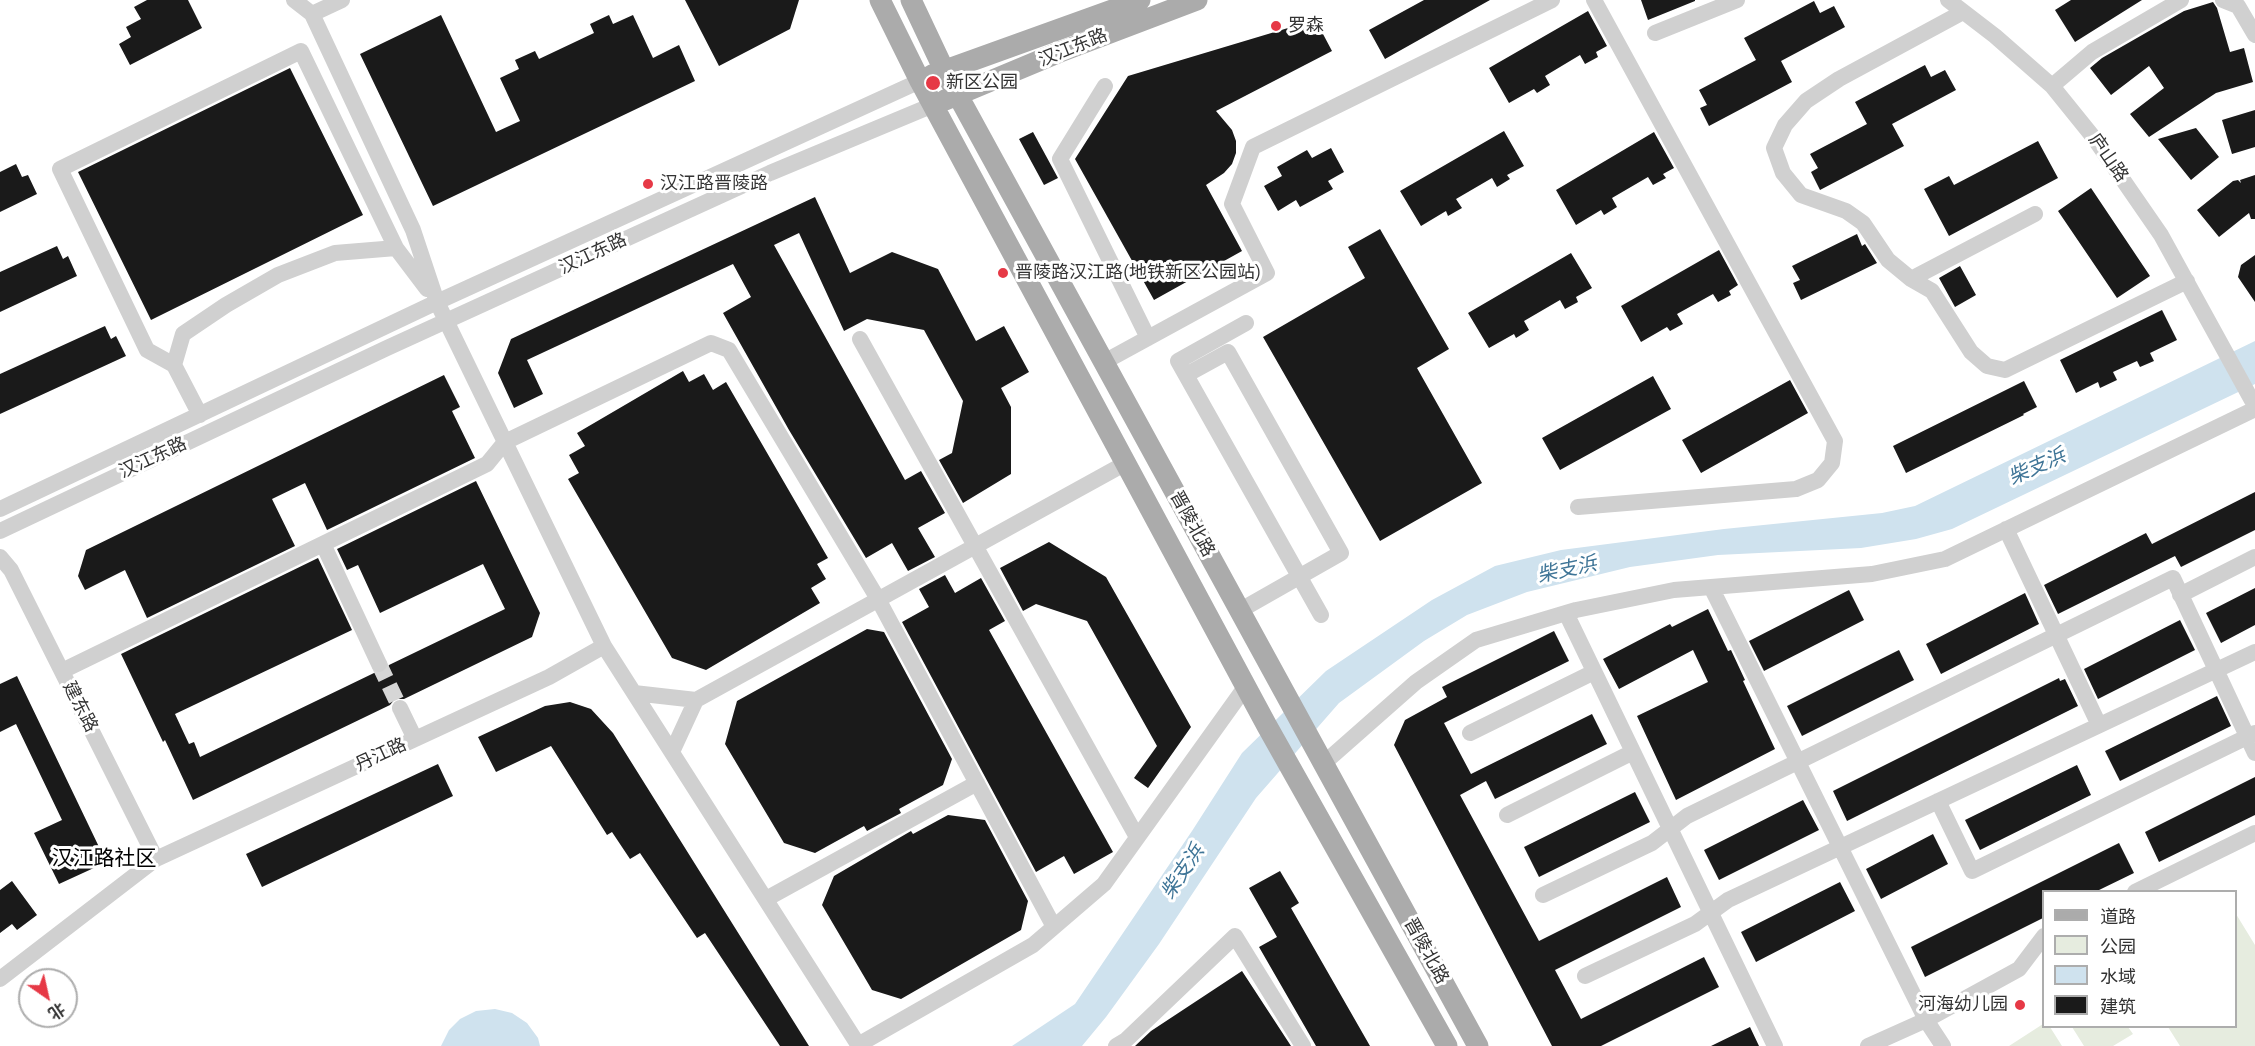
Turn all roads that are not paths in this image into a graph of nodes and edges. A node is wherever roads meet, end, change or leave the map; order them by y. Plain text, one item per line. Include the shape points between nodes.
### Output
1 (294, 0) edge
2 (342, 0) edge
3 (880, 0) edge
4 (911, 0) edge
5 (1140, 0) edge
6 (1197, 0) edge
7 (1552, 0) edge
8 (1594, 0) edge
9 (1737, 0) edge
10 (1948, 0) edge
11 (2181, 0) edge
12 (2223, 0) edge
13 (1963, 12) junction
14 (312, 14) junction
15 (1655, 33) dead end
16 (2255, 35) edge
17 (944, 70) junction
18 (920, 81) junction
19 (1105, 86) dead end
20 (2052, 86) junction
21 (958, 95) junction
22 (933, 105) junction
23 (2035, 214) dead end
24 (396, 248) junction
25 (1911, 279) junction
26 (2187, 281) junction
27 (437, 302) junction
28 (446, 321) junction
29 (1246, 323) dead end
30 (1148, 338) junction
31 (860, 339) dead end
32 (1104, 362) junction
33 (174, 365) junction
34 (1186, 375) junction
35 (2254, 405) edge
36 (200, 415) junction
37 (505, 441) junction
38 (1126, 463) junction
39 (1578, 507) dead end
40 (0, 509) edge
41 (2006, 529) junction
42 (0, 531) edge
43 (323, 544) junction
44 (975, 546) junction
45 (0, 557) edge
46 (2255, 557) edge
47 (1299, 577) junction
48 (1711, 587) junction
49 (2180, 594) junction
50 (878, 599) junction
51 (1239, 610) junction
52 (1566, 613) junction
53 (1321, 615) dead end
54 (2056, 635) junction
55 (604, 646) junction
56 (2255, 652) edge
57 (379, 664) tunnel mouth
58 (2216, 670) junction
59 (62, 671) junction
60 (1594, 672) junction
61 (1246, 686) junction
62 (634, 693) junction
63 (696, 700) junction
64 (400, 708) tunnel mouth
65 (2099, 725) junction
66 (1470, 733) dead end
67 (2251, 735) edge
68 (415, 740) junction
69 (672, 752) junction
70 (1633, 752) junction
71 (2255, 753) edge
72 (1798, 762) junction
73 (1323, 764) junction
74 (977, 783) junction
75 (1938, 801) junction
76 (1507, 815) dead end
77 (1670, 830) junction
78 (2255, 833) edge
79 (1137, 837) junction
80 (1840, 847) junction
81 (156, 859) junction
82 (2137, 890) edge
83 (1543, 896) dead end
84 (766, 900) junction
85 (1710, 913) junction
86 (1054, 927) junction
87 (2042, 937) edge
88 (1585, 976) dead end
89 (0, 979) edge
90 (1926, 1020) junction
91 (1124, 1044) edge
92 (859, 1045) edge
93 (1303, 1046) edge
94 (1447, 1046) edge
95 (1478, 1046) edge
96 (1776, 1046) edge
97 (1868, 1046) edge
98 (1943, 1046) edge

1 - 14 street
2 - 14 street
3 - 18 main road, 晋陵北路
4 - 17 main road, 晋陵北路
5 - 17 main road, 汉江东路
6 - 21 main road, 汉江东路
7 - 30 street via 1253,147 1232,204 1267,273
8 - 39 street via 1835,441 1832,463 1818,480 1796,489
9 - 15 street
10 - 13 street, 庐山路
11 - 20 street via 2092,52
12 - 16 street via 2238,6
13 - 20 street, 庐山路
13 - 25 street via 1806,101 1785,125 1774,148 1783,173 1801,195 1854,217 1888,260
14 - 27 street via 413,230
17 - 18 main road, 汉江东路
17 - 21 main road, 晋陵北路
18 - 22 main road, 晋陵北路
18 - 27 street, 汉江东路
19 - 30 street via 1059,159
20 - 26 street, 庐山路 via 2162,235
21 - 22 main road, 汉江东路
21 - 32 main road, 晋陵北路
22 - 28 street, 汉江东路 via 770,173
22 - 38 main road, 晋陵北路
23 - 25 street
24 - 27 street
24 - 33 street via 335,253 278,274 183,334
24 - 33 street via 301,51 60,169 147,350
25 - 26 street via 1932,291 1971,352 1987,366 2005,370
26 - 35 street, 庐山路
27 - 28 street
27 - 36 street, 汉江东路
28 - 37 street
28 - 42 street, 汉江东路
29 - 34 street via 1178,361
30 - 32 street
31 - 44 street
32 - 51 main road, 晋陵北路
33 - 36 street
34 - 47 street
34 - 47 street via 1228,352 1341,553
35 - 41 street
36 - 40 street, 汉江东路
37 - 43 street via 487,464
37 - 50 street via 711,343 729,350
37 - 55 street
38 - 44 street
38 - 61 main road, 晋陵北路
41 - 48 street via 1946,559 1872,574
41 - 54 street
43 - 57 street
43 - 59 street
44 - 50 street
44 - 79 street
45 - 59 street, 建东路 via 11,570
46 - 49 street
47 - 51 street
47 - 53 street
48 - 52 street via 1674,590
48 - 72 street
49 - 54 street via 2173,578
49 - 58 street
50 - 63 street
50 - 74 street
51 - 73 main road, 晋陵北路
52 - 60 street
52 - 73 street via 1476,640 1416,682
54 - 65 street
54 - 72 street
55 - 62 street
55 - 68 street, 丹江路 via 549,677
56 - 58 street
58 - 65 street
58 - 67 street
59 - 81 street, 建东路
60 - 66 street
60 - 70 street
61 - 79 street
61 - 94 main road, 晋陵北路
62 - 63 street
62 - 69 street
63 - 69 street
64 - 68 street
65 - 75 street
67 - 71 street
67 - 75 street via 1972,871
68 - 81 street, 丹江路
69 - 84 street
70 - 76 street
70 - 77 street
72 - 77 street via 1688,816
72 - 80 street
73 - 95 main road, 晋陵北路
74 - 84 street
74 - 86 street
75 - 80 street
77 - 83 street via 1652,843
77 - 85 street
78 - 82 street
79 - 86 street via 1104,884
80 - 85 street via 1728,900
80 - 90 street
81 - 89 street, 丹江路
84 - 92 street
85 - 88 street via 1695,924
85 - 96 street
86 - 92 street via 1033,945
87 - 90 street via 2019,969
90 - 97 street
90 - 98 street
91 - 93 street via 1235,936

